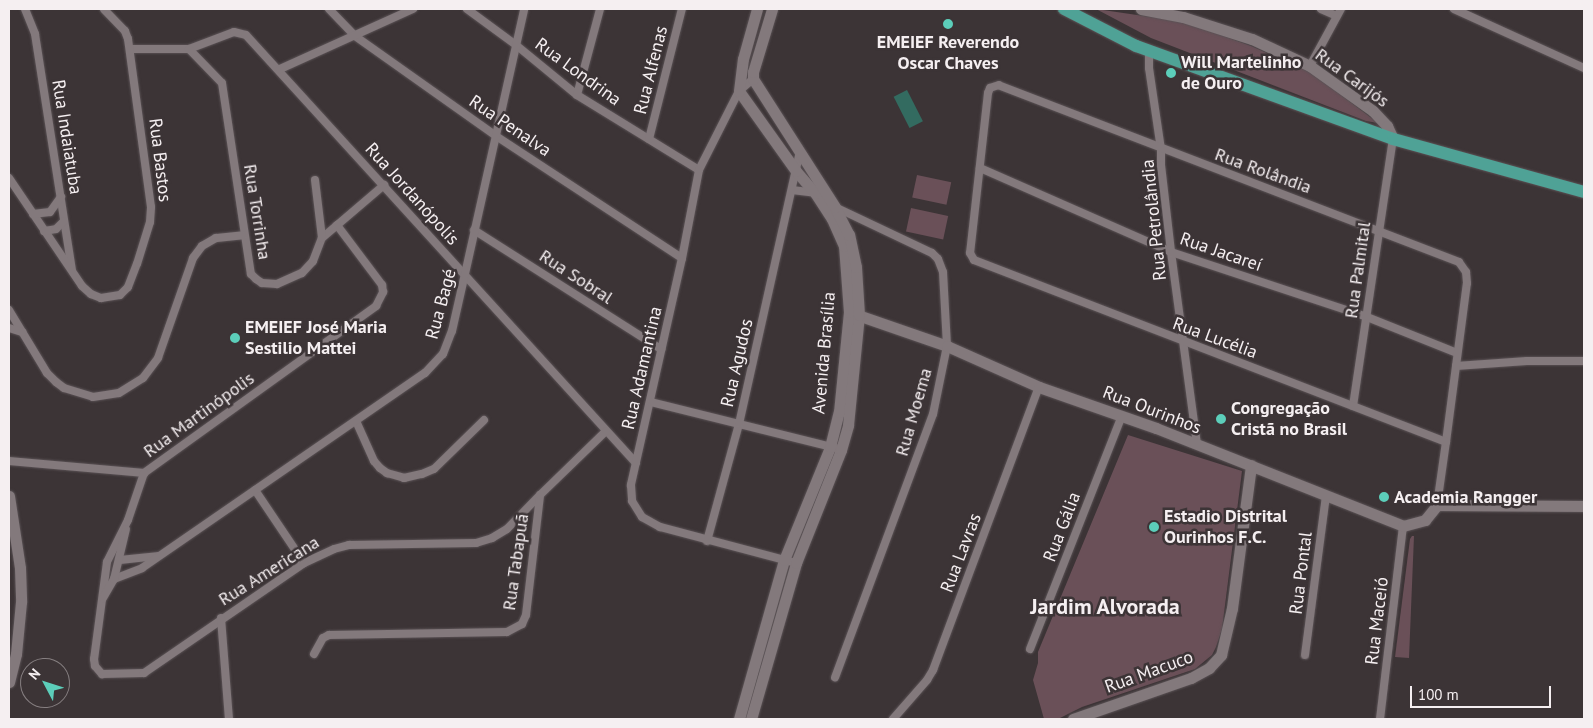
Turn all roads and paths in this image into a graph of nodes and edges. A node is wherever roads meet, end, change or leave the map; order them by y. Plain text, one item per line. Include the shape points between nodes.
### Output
1 (25, 9) edge
2 (104, 9) edge
3 (329, 9) edge
4 (413, 9) edge
5 (467, 9) edge
6 (524, 9) edge
7 (600, 9) edge
8 (682, 9) edge
9 (757, 9) edge
10 (772, 9) edge
11 (1064, 9) edge
12 (1141, 9) edge
13 (1321, 9) edge
14 (1454, 9) edge
15 (1339, 12) edge
16 (355, 36) junction
17 (516, 45) junction
18 (189, 48) junction
19 (130, 49) junction
20 (1149, 51) junction
21 (1310, 66) junction
22 (1584, 68) edge
23 (280, 69) junction
24 (753, 79) junction
25 (739, 91) junction
26 (577, 95) junction
27 (496, 136) junction
28 (649, 139) junction
29 (1393, 139) junction
30 (1161, 149) junction
31 (800, 152) junction
32 (980, 168) junction
33 (699, 170) junction
34 (796, 171) junction
35 (9, 178) edge
36 (315, 180) dead end
37 (384, 185) junction
38 (792, 190) junction
39 (1584, 192) edge
40 (815, 193) junction
41 (61, 197) junction
42 (835, 207) junction
43 (33, 214) junction
44 (64, 222) junction
45 (337, 225) junction
46 (1379, 229) junction
47 (474, 230) junction
48 (44, 231) junction
49 (244, 235) junction
50 (322, 238) junction
51 (1171, 252) junction
52 (682, 258) junction
53 (974, 260) joint
54 (72, 272) junction
55 (465, 274) junction
56 (9, 310) edge
57 (854, 314) junction
58 (1366, 317) junction
59 (9, 328) edge
60 (22, 332) junction
61 (1184, 343) junction
62 (948, 346) junction
63 (661, 349) junction
64 (1457, 353) junction
65 (1584, 361) edge
66 (1456, 366) junction
67 (1039, 387) junction
68 (651, 402) junction
69 (1353, 406) junction
70 (1122, 416) junction
71 (484, 420) dead end
72 (356, 421) junction
73 (739, 424) junction
74 (605, 432) junction
75 (1446, 442) junction
76 (1197, 445) junction
77 (836, 448) junction
78 (9, 461) edge
79 (636, 463) junction
80 (1251, 465) junction
81 (144, 473) junction
82 (255, 490) junction
83 (540, 495) junction
84 (1326, 495) junction
85 (9, 496) edge
86 (1437, 505) junction
87 (1584, 506) edge
88 (128, 520) junction
89 (1403, 526) junction
90 (707, 541) junction
91 (159, 556) junction
92 (120, 560) junction
93 (784, 560) junction
94 (304, 563) junction
95 (796, 563) junction
96 (114, 579) junction
97 (101, 601) junction
98 (222, 618) junction
99 (1030, 649) dead end
100 (314, 654) dead end
101 (1305, 655) dead end
102 (11, 667) edge
103 (835, 678) dead end
104 (9, 682) edge
105 (229, 719) edge
106 (740, 719) edge
107 (751, 719) edge
108 (893, 719) edge
109 (1073, 719) edge
110 (1380, 719) edge

1 - 41 street, Rua Indaiatuba via 35,34
2 - 19 street, Rua Bastos via 124,31
3 - 16 street, Rua Penalva
4 - 16 street
5 - 17 street, Rua Londrina
6 - 17 street, Rua Bagé
7 - 26 street
8 - 28 street, Rua Alfenas
9 - 25 main road via 742,60
10 - 24 main road
11 - 20 main road, Rua Carijós
12 - 21 main road, Rua Carijós via 1183,16 1252,39
13 - 15 street
14 - 22 street
15 - 21 street
16 - 23 street
16 - 27 street, Rua Penalva
17 - 26 street, Rua Londrina
17 - 27 street, Rua Bagé
18 - 19 street, Rua Jordanópolis
18 - 23 street, Rua Jordanópolis via 240,32
18 - 49 street, Rua Torrinha via 222,83
19 - 54 street, Rua Bastos via 151,207 150,222 128,287 120,295 101,298 91,294
20 - 29 main road, Rua Carijós
20 - 30 street, Rua Petrolândia
21 - 29 main road, Rua Carijós via 1374,111
23 - 37 street, Rua Jordanópolis
24 - 25 street, Rua Adamantina
24 - 31 main road, Avenida Brasília
25 - 33 street, Rua Adamantina
25 - 34 main road, Avenida Brasília
26 - 28 street, Rua Londrina
27 - 47 street, Rua Bagé
27 - 52 street, Rua Penalva
28 - 33 street, Rua Londrina
29 - 39 main road, Rua Carijós
29 - 46 street, Rua Palmital
30 - 32 street, Rua Rolândia via 999,85 993,86 988,93
30 - 46 street, Rua Rolândia
30 - 51 street, Rua Petrolândia
31 - 34 street, Rua Agudos
31 - 42 main road, Avenida Brasília
32 - 51 street, Rua Jacareí
32 - 53 street, Rua Rolândia via 970,253
33 - 52 street, Rua Adamantina
34 - 38 street, Rua Agudos
34 - 40 main road, Avenida Brasília
35 - 43 street, Rua Bastos
36 - 50 street
37 - 45 street, Rua Torrinha
37 - 55 street, Rua Jordanópolis
38 - 40 street
38 - 73 street, Rua Agudos
40 - 57 main road, Avenida Brasília via 844,246
41 - 43 street via 50,212
41 - 44 street, Rua Indaiatuba
42 - 57 main road, Avenida Brasília via 854,251
42 - 62 street, Rua Moema via 932,253 938,259 943,272
43 - 48 street, Rua Bastos
44 - 48 street via 56,229
44 - 54 street, Rua Indaiatuba
45 - 50 street, Rua Torrinha
45 - 81 street, Rua Martinópolis via 382,285 383,292 376,306
46 - 58 street, Rua Palmital
46 - 64 street, Rua Rolândia via 1459,262 1463,267 1467,284
47 - 55 street, Rua Bagé
47 - 63 street, Rua Sobral
48 - 54 street, Rua Bastos
49 - 50 street, Rua Torrinha via 251,274 262,284 269,285 302,273 313,261
49 - 60 street via 216,238 202,246 193,258 158,358 143,378 119,393 93,397 64,388 47,373
51 - 58 street, Rua Jacareí
51 - 61 street, Rua Petrolândia
52 - 63 street, Rua Adamantina
53 - 61 street, Rua Lucélia
55 - 72 street, Rua Bagé via 452,331 443,354 425,373
55 - 74 street, Rua Jordanópolis
56 - 60 street
57 - 62 main road, Rua Ourinhos
57 - 77 main road, Avenida Brasília via 848,424
58 - 64 street, Rua Jacareí
58 - 69 street, Rua Palmital
59 - 60 street
61 - 69 street, Rua Lucélia
61 - 76 street, Rua Petrolândia
62 - 67 main road, Rua Ourinhos
62 - 103 street, Rua Moema via 933,414
63 - 68 street, Rua Adamantina
64 - 66 street, Rua Rolândia
65 - 66 street
66 - 75 street, Rua Rolândia
67 - 70 main road, Rua Ourinhos
67 - 108 street, Rua Lavras via 933,670
68 - 73 street
68 - 79 street, Rua Adamantina
69 - 75 street, Rua Lucélia
70 - 76 main road, Rua Ourinhos
70 - 99 street, Rua Gália
71 - 72 street via 434,468 404,478 380,468 374,461
72 - 82 street, Rua Bagé
73 - 77 street
73 - 90 street, Rua Agudos
74 - 79 street, Rua Jordanópolis
74 - 83 street, Rua Tabapuã
75 - 86 street, Rua Rolândia
76 - 80 main road, Rua Ourinhos
77 - 93 main road, Avenida Brasília
77 - 95 main road, Avenida Brasília
78 - 81 street, Rua Martinópolis
79 - 90 street, Rua Adamantina via 631,485 632,501 642,517 660,527
80 - 84 main road, Rua Ourinhos
80 - 109 main road, Rua Macuco via 1232,608 1222,655 1209,668 1191,678
81 - 88 street
82 - 91 street, Rua Bagé
82 - 94 street
83 - 94 street, Rua Americana via 508,529 476,543 349,545
83 - 100 street, Rua Tabapuã via 526,615 514,630 329,635 323,638
84 - 89 main road, Rua Ourinhos
84 - 101 street, Rua Pontal
85 - 102 main road via 21,584
86 - 87 main road
86 - 89 main road via 1425,520
88 - 92 street
88 - 97 street via 107,562
89 - 110 street, Rua Maceió
90 - 93 street, Rua Adamantina
91 - 92 street, Rua Bagé
91 - 96 street, Rua Bagé via 142,568
92 - 96 street
93 - 95 street, Rua Adamantina
93 - 106 main road, Avenida Brasília
94 - 98 street, Rua Americana
95 - 107 main road, Avenida Brasília
96 - 97 street
97 - 98 street, Rua Americana via 94,659 102,674 144,673
98 - 105 street
102 - 104 main road

